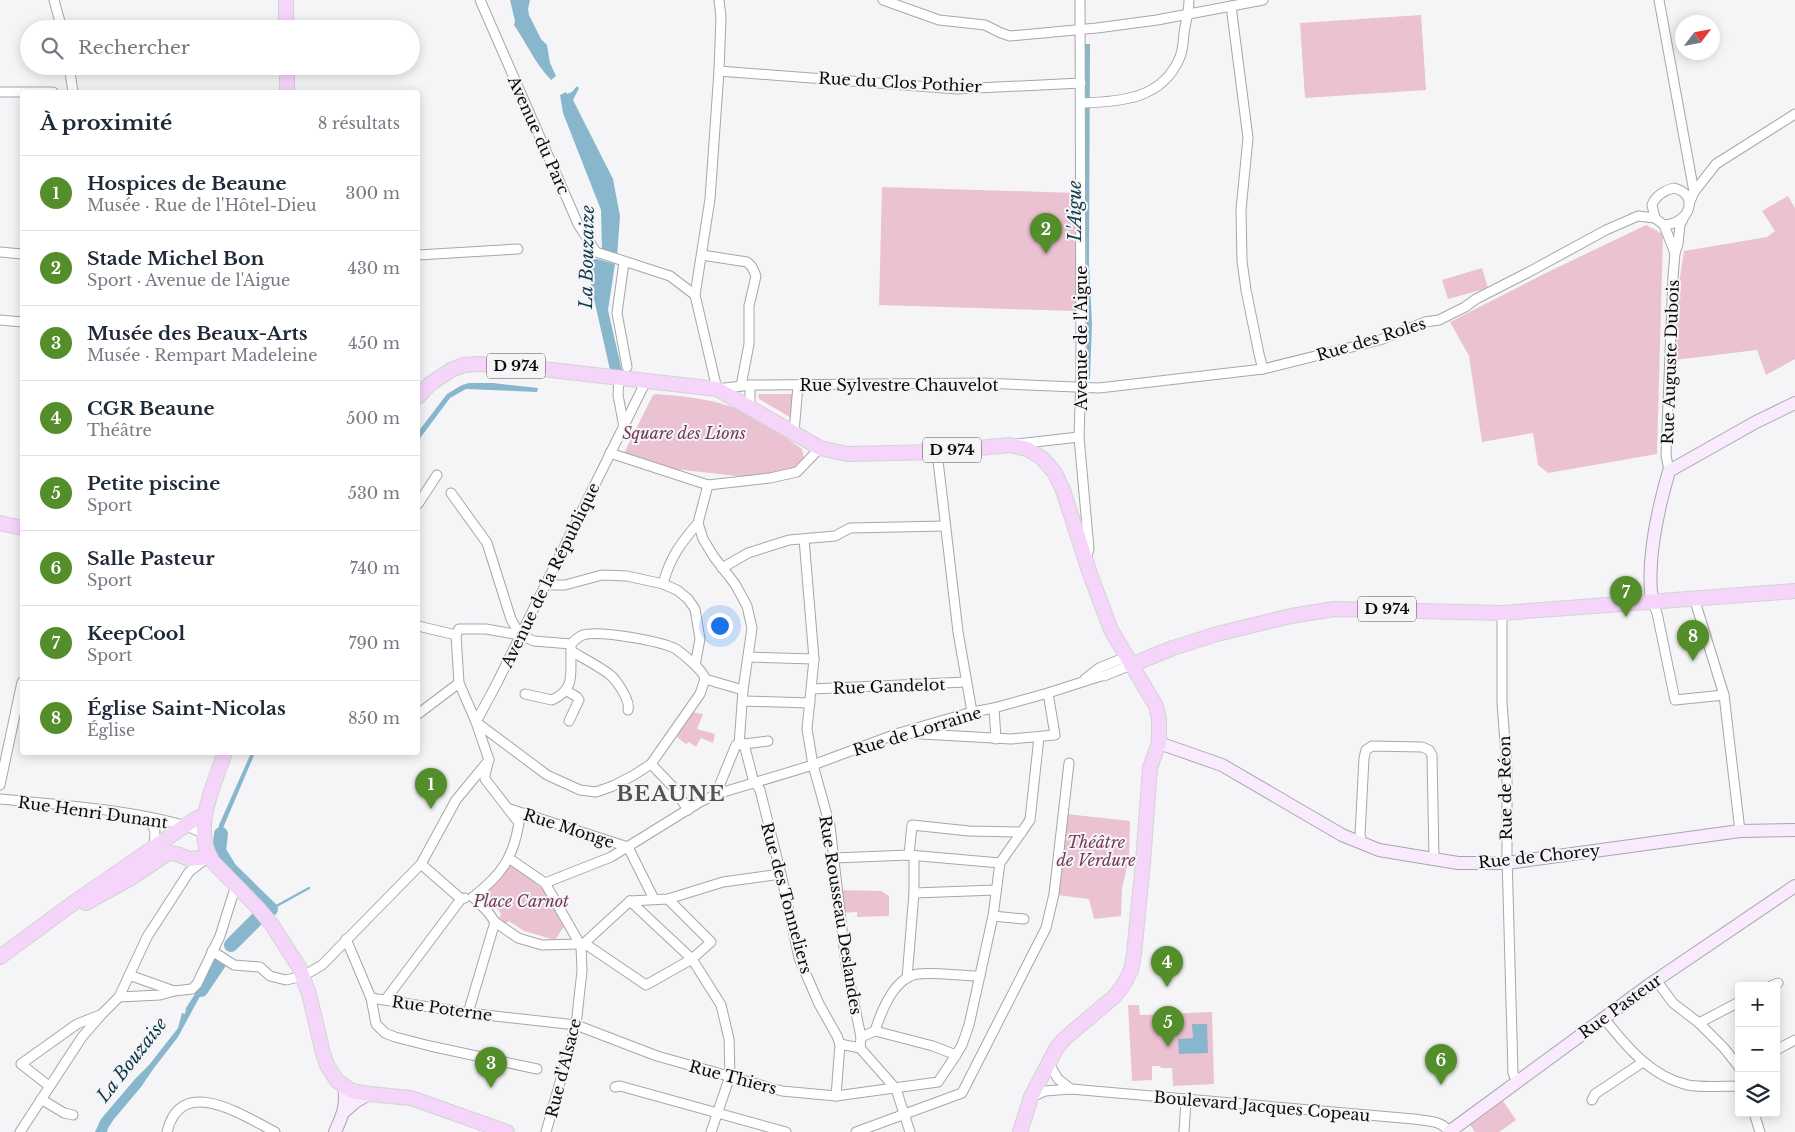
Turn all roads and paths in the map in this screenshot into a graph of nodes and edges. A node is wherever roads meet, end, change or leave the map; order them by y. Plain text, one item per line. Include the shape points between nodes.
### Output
1 (54, 0) edge
2 (286, 0) edge
3 (480, 0) edge
4 (719, 0) edge
5 (885, 0) edge
6 (1080, 0) edge
7 (1189, 0) edge
8 (1263, 0) edge
9 (1659, 0) edge
10 (1231, 6) junction
11 (1189, 14) junction
12 (60, 20) edge
13 (286, 20) edge
14 (1086, 29) junction
15 (719, 70) junction
16 (70, 75) edge
17 (287, 75) edge
18 (1081, 83) junction
19 (73, 90) edge
20 (287, 90) edge
21 (0, 92) edge
22 (20, 92) edge
23 (1086, 103) junction
24 (1795, 114) edge
25 (1690, 172) junction
26 (1674, 188) junction
27 (1694, 192) junction
28 (1689, 204) junction
29 (1655, 218) junction
30 (1682, 219) junction
31 (1664, 225) junction
32 (518, 249) dead end
33 (0, 252) edge
34 (1675, 253) junction
35 (20, 254) edge
36 (420, 255) edge
37 (702, 255) junction
38 (624, 262) junction
39 (695, 295) junction
40 (0, 320) edge
41 (20, 322) edge
42 (1264, 369) junction
43 (623, 373) junction
44 (646, 381) junction
45 (798, 385) junction
46 (746, 386) junction
47 (1081, 387) junction
48 (717, 389) junction
49 (420, 393) edge
50 (1795, 403) edge
51 (750, 407) junction
52 (624, 427) junction
53 (794, 433) junction
54 (1079, 437) junction
55 (1040, 447) junction
56 (820, 448) junction
57 (938, 452) junction
58 (610, 453) junction
59 (1669, 471) junction
60 (437, 475) dead end
61 (708, 485) junction
62 (451, 493) dead end
63 (420, 501) edge
64 (0, 523) edge
65 (698, 523) junction
66 (945, 526) junction
67 (20, 528) edge
68 (804, 538) junction
69 (1086, 559) junction
70 (722, 568) junction
71 (546, 583) junction
72 (663, 584) junction
73 (1795, 591) edge
74 (1694, 598) junction
75 (1652, 601) junction
76 (1502, 613) junction
77 (420, 627) edge
78 (520, 635) junction
79 (456, 636) junction
80 (571, 648) junction
81 (1157, 655) junction
82 (749, 657) junction
83 (1132, 658) junction
84 (814, 659) junction
85 (695, 665) junction
86 (705, 679) junction
87 (966, 682) junction
88 (459, 683) junction
89 (1080, 683) junction
90 (812, 689) junction
91 (744, 690) junction
92 (20, 691) edge
93 (567, 691) junction
94 (1048, 693) junction
95 (525, 694) dead end
96 (1724, 695) junction
97 (742, 701) junction
98 (810, 703) junction
99 (1156, 706) junction
100 (994, 708) junction
101 (628, 710) dead end
102 (420, 712) edge
103 (972, 712) junction
104 (476, 722) junction
105 (569, 722) dead end
106 (899, 733) junction
107 (1039, 738) junction
108 (996, 739) junction
109 (768, 741) dead end
110 (1159, 743) junction
111 (742, 744) junction
112 (224, 755) edge
113 (489, 760) junction
114 (1069, 763) dead end
115 (651, 764) junction
116 (813, 765) junction
117 (755, 784) junction
118 (0, 785) edge
119 (717, 794) junction
120 (0, 799) edge
121 (510, 810) junction
122 (688, 810) junction
123 (204, 815) junction
124 (149, 818) junction
125 (169, 822) junction
126 (186, 826) junction
127 (1795, 830) edge
128 (1740, 831) junction
129 (1022, 832) junction
130 (204, 833) junction
131 (169, 838) junction
132 (1362, 842) junction
133 (628, 847) junction
134 (157, 852) junction
135 (911, 855) junction
136 (209, 857) junction
137 (834, 858) junction
138 (510, 859) junction
139 (1434, 859) junction
140 (1000, 863) junction
141 (1507, 863) junction
142 (421, 864) junction
143 (782, 874) junction
144 (545, 883) junction
145 (236, 885) junction
146 (1795, 886) edge
147 (996, 890) junction
148 (914, 893) junction
149 (473, 897) junction
150 (668, 898) junction
151 (461, 899) junction
152 (654, 899) junction
153 (630, 901) junction
154 (993, 916) junction
155 (1024, 919) dead end
156 (495, 922) junction
157 (346, 939) junction
158 (581, 944) junction
159 (212, 951) junction
160 (0, 957) edge
161 (692, 959) junction
162 (0, 965) edge
163 (301, 972) junction
164 (129, 974) junction
165 (980, 976) junction
166 (907, 978) junction
167 (1656, 980) junction
168 (174, 991) junction
169 (120, 997) junction
170 (371, 998) junction
171 (386, 1000) junction
172 (1735, 1004) edge
173 (468, 1012) junction
174 (102, 1014) junction
175 (1603, 1017) junction
176 (1699, 1023) junction
177 (576, 1026) junction
178 (875, 1031) junction
179 (861, 1037) junction
180 (1795, 1040) edge
181 (840, 1044) junction
182 (860, 1048) junction
183 (1780, 1048) edge
184 (956, 1055) junction
185 (1048, 1062) junction
186 (1643, 1062) junction
187 (1735, 1062) edge
188 (537, 1068) dead end
189 (730, 1076) junction
190 (1516, 1082) junction
191 (49, 1086) junction
192 (344, 1086) junction
193 (1735, 1086) edge
194 (615, 1087) dead end
195 (896, 1089) junction
196 (1071, 1089) junction
197 (370, 1094) junction
198 (836, 1096) junction
199 (1032, 1097) junction
200 (41, 1099) junction
201 (1186, 1100) junction
202 (1592, 1100) dead end
203 (345, 1110) junction
204 (717, 1113) junction
205 (904, 1113) junction
206 (73, 1115) dead end
207 (1755, 1117) edge
208 (1464, 1128) edge
209 (20, 1132) edge
210 (166, 1132) edge
211 (275, 1132) edge
212 (334, 1132) edge
213 (507, 1132) edge
214 (546, 1132) edge
215 (711, 1132) edge
216 (786, 1132) edge
217 (856, 1132) edge
218 (910, 1132) edge
219 (1020, 1132) edge
220 (1184, 1132) edge
221 (1449, 1132) edge
222 (1760, 1132) edge

1 - 12 street
2 - 13 main road
3 - 38 street, Avenue du Parc via 578,224 596,252
4 - 15 street
5 - 14 street via 931,18 985,25 1010,36
6 - 14 street, Avenue de l'Aigue
7 - 11 street
8 - 10 street
9 - 25 street
10 - 11 street
10 - 42 street via 1248,138 1241,210 1242,261
11 - 14 street
11 - 23 street via 1180,56 1157,87 1140,96
14 - 18 street, Avenue de l'Aigue
15 - 18 street, Rue du Clos Pothier via 957,89
15 - 37 street via 710,199
16 - 19 street
17 - 20 main road
18 - 23 street, Avenue de l'Aigue
21 - 22 street
23 - 47 street, Avenue de l'Aigue
24 - 27 street via 1720,160
25 - 26 street
25 - 27 street
26 - 28 street via 1684,194
26 - 29 street via 1654,200 1652,212
27 - 28 street
28 - 30 street
29 - 31 street
29 - 42 street, Rue des Roles via 1638,216 1606,230 1439,320 1425,322 1380,340
30 - 31 street
30 - 34 street, Rue Auguste Dubois
31 - 34 street, Rue Auguste Dubois
32 - 36 street
33 - 35 street
34 - 59 street, Rue Auguste Dubois via 1666,455
37 - 39 street
37 - 46 street via 747,262 756,276 750,306
38 - 39 street, Avenue du Parc via 670,276
38 - 43 street via 616,313
39 - 48 street
40 - 41 street
42 - 47 street, Rue des Roles via 1099,388
43 - 44 main road, D 974
43 - 49 main road, D 974 via 464,365 451,370
43 - 52 street via 618,395
44 - 48 main road, D 974
44 - 52 street, Avenue de la République
45 - 46 street, Rue Sylvestre Chauvelot
45 - 47 street, Rue Sylvestre Chauvelot via 983,383
45 - 53 street
46 - 48 street, Rue Sylvestre Chauvelot
46 - 51 street
47 - 54 street, Avenue de l'Aigue
48 - 51 main road, D 974
50 - 59 street
51 - 53 main road, D 974
52 - 58 street, Avenue de la République
53 - 56 main road, D 974
54 - 55 street
54 - 69 street, Avenue de l'Aigue via 1089,550
55 - 57 main road, D 974 via 1027,449 1010,445
55 - 69 main road, D 974 via 1059,481
56 - 57 main road, D 974 via 847,454
56 - 61 street via 797,472
57 - 66 street
58 - 61 street
58 - 71 street, Avenue de la République
59 - 75 street via 1654,536
60 - 63 street
61 - 65 street
62 - 78 street via 487,544 511,619
64 - 67 main road
65 - 70 street via 703,539
65 - 72 street via 679,545
66 - 68 street via 850,528 834,536
66 - 87 street
68 - 70 street via 748,553
68 - 84 street, Rue Rousseau Deslandes
69 - 83 main road, D 974 via 1107,620 1116,639
70 - 82 street via 747,606 752,628
71 - 72 street via 565,585 602,575 627,576
71 - 78 street, Avenue de la République
72 - 85 street via 677,590 695,609 700,639
73 - 74 main road, D 974
74 - 75 main road, D 974
74 - 96 street
75 - 76 main road, D 974
75 - 96 street via 1675,700
76 - 81 main road, D 974 via 1334,609 1216,634
76 - 141 street, Rue de Réon
77 - 79 street
78 - 79 street via 463,628
78 - 80 street
78 - 104 street, Avenue de la République
79 - 88 street
80 - 85 street via 576,638 585,634 625,636 675,648
80 - 93 street
80 - 101 street via 610,674 630,705
81 - 83 main road, D 974
81 - 99 main road via 1148,671
82 - 84 street
82 - 91 street
83 - 89 street, Rue de Lorraine via 1102,676
83 - 89 street, Rue de Lorraine via 1099,668
83 - 99 main road
84 - 90 street, Rue Rousseau Deslandes
85 - 86 street
86 - 91 street
86 - 115 street via 700,694
87 - 90 street, Rue Gandelot
87 - 103 street
88 - 102 street
88 - 104 street
89 - 94 street, Rue de Lorraine
90 - 98 street, Rue Rousseau Deslandes
91 - 97 street
92 - 118 street
93 - 95 street via 552,700
93 - 105 street via 579,700
94 - 100 street, Rue de Lorraine
94 - 107 street via 1055,735
96 - 128 street
97 - 98 street
97 - 111 street
98 - 116 street, Rue Rousseau Deslandes via 807,729
99 - 110 main road
100 - 103 street, Rue de Lorraine
100 - 108 street
103 - 106 street, Rue de Lorraine
104 - 113 street
104 - 115 street via 547,774 580,790 596,792 613,786
106 - 108 street
106 - 116 street, Rue de Lorraine
107 - 108 street
107 - 129 street via 1030,820
109 - 111 street
110 - 132 street, Rue de Chorey via 1222,765 1342,835
110 - 185 main road via 1150,768 1144,862 1131,970 1115,996 1064,1039
111 - 117 street, Rue des Tonneliers
111 - 119 street via 736,745
112 - 123 main road
113 - 121 street via 485,779
113 - 142 street via 456,800
114 - 205 street via 1054,894 1046,928 962,1093
115 - 122 street via 674,788
116 - 117 street, Rue de Lorraine
116 - 137 street, Rue Rousseau Deslandes via 830,826
117 - 119 street, Rue de Lorraine
117 - 143 street, Rue des Tonneliers via 760,790
119 - 122 street, Rue de Lorraine
120 - 124 street, Rue Henri Dunant
121 - 133 street, Rue Monge
121 - 138 street via 519,823
122 - 133 street, Rue de Lorraine
123 - 126 main road
123 - 130 main road
124 - 125 street, Rue Henri Dunant
124 - 134 street via 155,831
125 - 126 street, Rue Henri Dunant
125 - 131 street
126 - 130 street, Rue Henri Dunant
126 - 131 main road
127 - 128 street, Rue de Chorey
128 - 141 street, Rue de Chorey
129 - 135 street via 912,825
129 - 140 street
130 - 136 main road
131 - 134 main road
132 - 139 street, Rue de Chorey via 1379,850
132 - 139 street via 1366,750 1372,746 1422,747 1432,755
133 - 144 street, Rue de Lorraine via 612,857
133 - 152 street
134 - 136 main road via 172,852 189,859
134 - 160 main road via 79,899
134 - 162 main road via 131,878 61,918
135 - 137 street
135 - 140 street
135 - 148 street
136 - 145 main road
136 - 164 street via 189,872 147,937
137 - 179 street, Rue Rousseau Deslandes via 846,964
138 - 144 street
138 - 149 street
139 - 141 street, Rue de Chorey via 1458,863
140 - 147 street, Rue Thiers
141 - 190 street, Rue de Réon via 1513,1073
142 - 151 street
142 - 157 street
143 - 150 street via 723,882
143 - 181 street, Rue des Tonneliers via 799,958
144 - 158 street
145 - 159 street
145 - 163 main road via 272,926
146 - 167 street, Rue Pasteur
147 - 148 street
147 - 154 street, Rue Thiers
148 - 166 street
149 - 151 street
149 - 156 street
150 - 152 street
150 - 161 street via 711,942
151 - 171 street
152 - 153 street
153 - 158 street
153 - 161 street
154 - 155 street
154 - 165 street, Rue Thiers
156 - 158 street via 518,938 542,945
156 - 173 street
157 - 163 street via 322,965
157 - 170 street, Rue Poterne
158 - 161 street via 646,985
158 - 177 street, Rue d'Alsace via 582,971
159 - 163 street via 234,965 260,967 270,976 286,980
159 - 168 street via 197,984 192,989
161 - 189 street via 721,1005 729,1039
163 - 192 main road via 327,1064
164 - 168 street
164 - 169 street
165 - 166 street via 917,974
165 - 184 street, Rue Thiers via 969,1025
166 - 178 street via 890,996
167 - 175 street, Rue Pasteur
167 - 176 street via 1673,1003
168 - 169 street
169 - 174 street
170 - 171 street, Rue Poterne
170 - 188 street via 376,1024 385,1033
171 - 173 street, Rue Poterne
172 - 176 street
173 - 177 street, Rue Poterne
174 - 191 street
174 - 191 street via 77,1024 21,1064
175 - 186 street
175 - 190 street, Rue Pasteur
176 - 187 street
177 - 189 street, Rue Thiers via 657,1056
177 - 214 street, Rue d'Alsace
178 - 179 street
178 - 184 street
179 - 182 street, Rue Rousseau Deslandes
180 - 183 street
181 - 182 street
181 - 198 street
182 - 195 street
184 - 195 street, Rue Thiers via 938,1082
185 - 196 street via 1058,1079
185 - 199 main road
186 - 193 street via 1667,1077 1688,1084
186 - 202 street via 1595,1094
189 - 198 street, Rue Thiers via 782,1091
189 - 204 street
190 - 208 street, Rue Pasteur
191 - 200 street
192 - 197 main road
192 - 203 street
194 - 204 street
195 - 198 street, Rue Thiers
195 - 205 street
196 - 199 street, Boulevard Jacques Copeau via 1045,1091
196 - 201 street, Boulevard Jacques Copeau
197 - 203 street
197 - 213 main road via 411,1098
199 - 219 main road
200 - 206 street
200 - 209 street
201 - 220 street
201 - 221 street, Boulevard Jacques Copeau via 1414,1119 1439,1123
203 - 212 street
204 - 215 street
204 - 216 street
205 - 217 street
205 - 218 street
207 - 222 street
208 - 221 street, Rue Pasteur
210 - 211 street via 175,1112 185,1104 198,1102 215,1104

